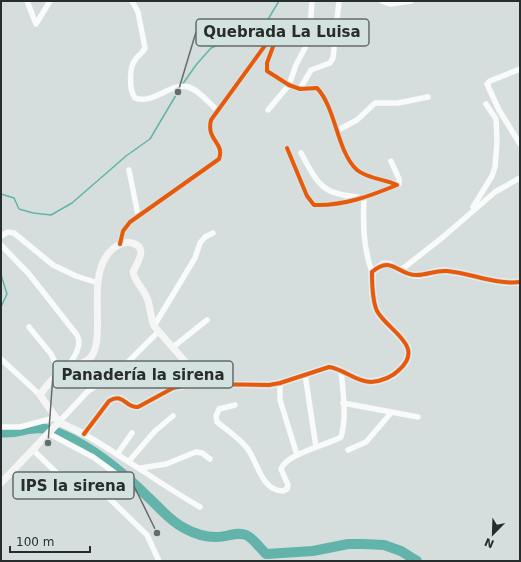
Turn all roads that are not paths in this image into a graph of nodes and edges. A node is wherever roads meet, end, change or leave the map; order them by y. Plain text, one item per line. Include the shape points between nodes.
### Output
1 (27, 1) edge
2 (50, 1) edge
3 (132, 1) edge
4 (312, 1) edge
5 (339, 1) edge
6 (382, 1) edge
7 (411, 1) edge
8 (310, 27) junction
9 (337, 29) junction
10 (335, 44) junction
11 (520, 69) edge
12 (289, 85) junction
13 (300, 89) junction
14 (428, 97) dead end
15 (486, 104) dead end
16 (217, 110) junction
17 (268, 110) dead end
18 (338, 130) junction
19 (520, 144) edge
20 (287, 148) dead end
21 (301, 153) dead end
22 (391, 161) dead end
23 (129, 170) dead end
24 (520, 178) edge
25 (397, 185) junction
26 (364, 198) junction
27 (471, 211) junction
28 (138, 215) junction
29 (213, 233) dead end
30 (1, 236) edge
31 (120, 244) junction
32 (1, 245) edge
33 (401, 270) junction
34 (372, 272) junction
35 (520, 282) edge
36 (98, 283) junction
37 (207, 320) dead end
38 (29, 328) dead end
39 (156, 329) junction
40 (173, 347) junction
41 (1, 359) edge
42 (67, 368) junction
43 (341, 370) junction
44 (60, 372) junction
45 (305, 374) junction
46 (280, 383) junction
47 (212, 384) junction
48 (40, 395) junction
49 (343, 403) junction
50 (235, 405) dead end
51 (392, 413) junction
52 (173, 416) dead end
53 (418, 417) dead end
54 (56, 422) junction
55 (1, 427) edge
56 (132, 433) dead end
57 (48, 434) junction
58 (84, 434) junction
59 (316, 447) junction
60 (33, 450) junction
61 (348, 450) dead end
62 (118, 453) junction
63 (297, 455) junction
64 (210, 460) dead end
65 (129, 461) junction
66 (141, 468) junction
67 (115, 473) dead end
68 (1, 483) edge
69 (200, 507) dead end
70 (159, 561) edge

1 - 2 street via 32,10 34,23 38,24
3 - 16 street via 138,12 145,48 134,60 130,86 135,98 140,100 188,87
4 - 8 street
5 - 9 street
6 - 7 street via 390,4
8 - 9 street
8 - 10 street
8 - 12 street via 307,44
9 - 10 street
10 - 13 street via 330,63 310,70
11 - 19 street via 487,84 499,110
12 - 13 street
12 - 16 street via 267,71 267,63 274,44 272,39 269,40
12 - 17 street
13 - 18 street via 314,87 319,90
14 - 18 street via 398,103 375,103 357,120
15 - 27 street via 496,119 495,167
16 - 28 street via 209,127 220,149 219,159
18 - 25 street via 347,157 358,170
20 - 26 street via 307,196 314,204 329,205
21 - 26 street via 315,179 330,192
22 - 25 street via 399,179
23 - 28 street
24 - 27 street via 495,192
25 - 26 street
26 - 34 street via 364,242
27 - 33 street
28 - 31 street via 123,231
29 - 39 street via 200,243 195,258
30 - 36 street via 14,232 53,265
31 - 36 street via 107,255
31 - 39 street via 134,243 140,248 142,255 133,272 134,279 148,299 150,316
32 - 42 street via 29,274 76,335 78,348
33 - 34 street via 383,264
33 - 35 street via 417,276 448,271 494,281
34 - 43 street via 376,310 384,322 407,344 408,358 394,375 372,382 360,380
36 - 42 street via 96,347 92,356 85,362
37 - 40 street
38 - 44 street via 51,354
39 - 40 street
39 - 54 street via 120,370 87,392
40 - 47 street via 196,374
41 - 48 street
42 - 44 street
43 - 45 street via 328,366
43 - 49 street
44 - 48 street via 48,382
45 - 46 street
45 - 59 street
46 - 47 street
46 - 63 street via 280,400
47 - 58 street via 192,384 173,388 138,407 115,398 109,401
48 - 54 street
49 - 51 street
49 - 59 street via 341,437
50 - 63 street via 219,409 217,422 247,448 268,485 279,491 287,489 282,464
51 - 53 street
51 - 61 street via 366,442
52 - 65 street via 154,431
54 - 55 street
54 - 57 street
54 - 58 street
56 - 62 street
57 - 60 street
57 - 67 street via 93,457
58 - 62 street
59 - 63 street
60 - 68 street
60 - 70 street via 61,477 90,484 112,500 147,535
62 - 65 street
64 - 66 street via 196,452 166,464
65 - 66 street
66 - 69 street via 162,485

